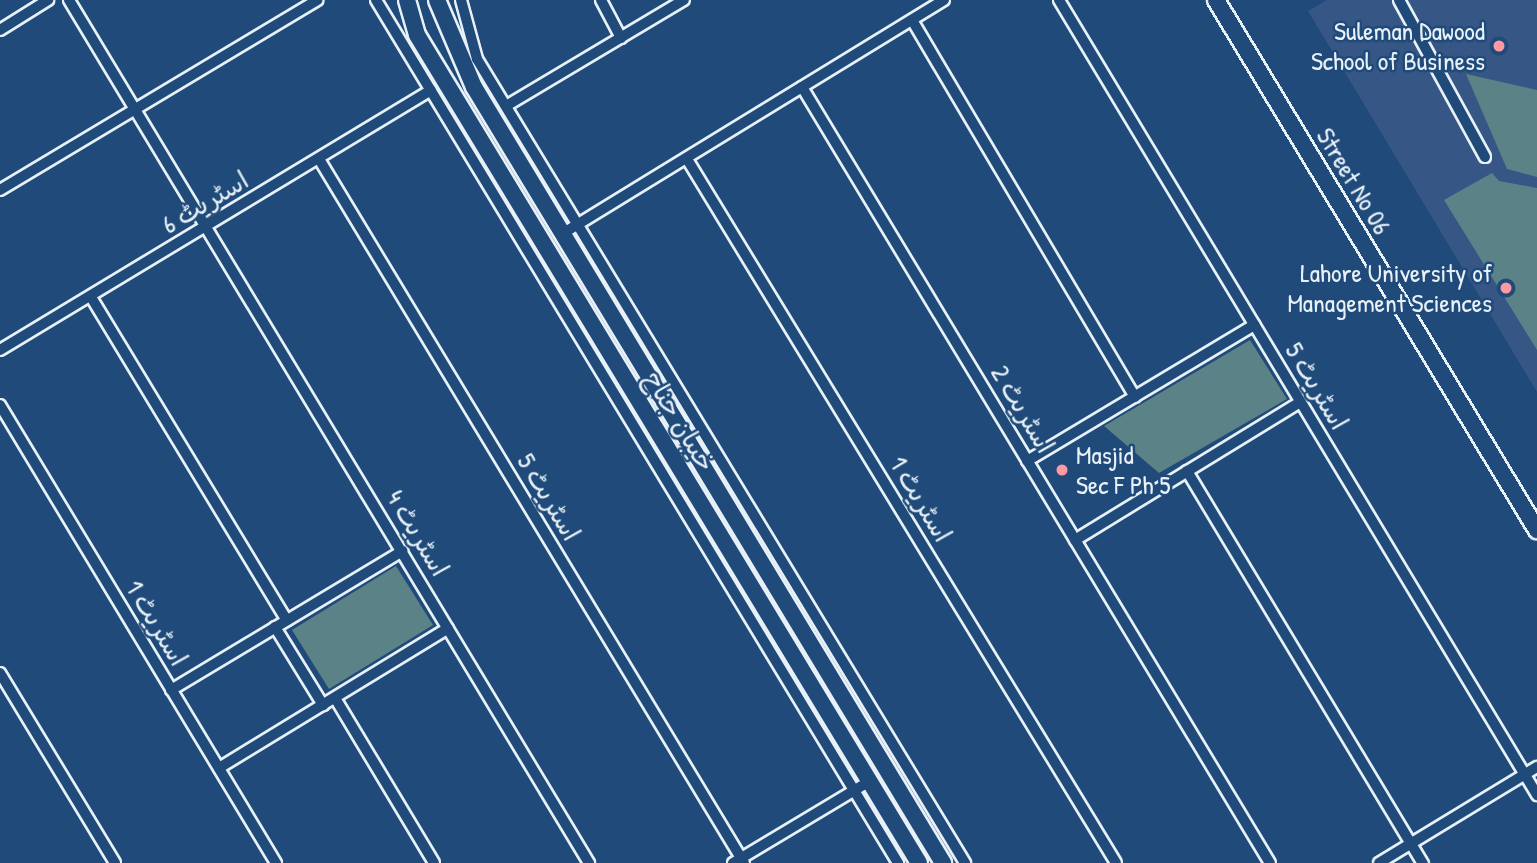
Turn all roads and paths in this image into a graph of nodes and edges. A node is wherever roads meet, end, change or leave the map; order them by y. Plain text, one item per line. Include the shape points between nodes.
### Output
1 (48, 0) edge
2 (69, 0) edge
3 (317, 0) edge
4 (376, 0) edge
5 (407, 0) edge
6 (437, 0) edge
7 (461, 0) edge
8 (601, 0) edge
9 (684, 0) edge
10 (944, 0) edge
11 (1059, 0) edge
12 (1216, 0) edge
13 (1399, 0) edge
14 (912, 20) junction
15 (0, 30) edge
16 (621, 38) junction
17 (470, 62) junction
18 (802, 87) junction
19 (431, 90) junction
20 (506, 106) junction
21 (133, 110) junction
22 (1485, 158) dead end
23 (319, 159) junction
24 (687, 159) junction
25 (0, 190) edge
26 (579, 225) junction
27 (204, 229) junction
28 (562, 234) junction
29 (91, 297) junction
30 (1254, 324) junction
31 (0, 350) edge
32 (1135, 397) junction
33 (1300, 402) junction
34 (0, 405) edge
35 (1027, 461) junction
36 (1187, 471) junction
37 (1537, 530) edge
38 (1075, 540) junction
39 (402, 551) junction
40 (288, 620) junction
41 (275, 627) junction
42 (448, 628) junction
43 (0, 673) edge
44 (171, 690) junction
45 (335, 698) junction
46 (323, 705) junction
47 (1537, 767) edge
48 (219, 768) junction
49 (1525, 775) junction
50 (870, 781) junction
51 (854, 790) junction
52 (1537, 795) edge
53 (1411, 844) junction
54 (739, 861) edge
55 (115, 863) edge
56 (276, 863) edge
57 (434, 863) edge
58 (589, 863) edge
59 (898, 863) edge
60 (919, 863) edge
61 (943, 863) edge
62 (965, 863) edge
63 (1116, 863) edge
64 (1270, 863) edge
65 (1379, 863) edge
66 (1423, 863) edge

1 - 15 street
2 - 21 street, اسٹریٹ 4
3 - 21 street
4 - 19 street
5 - 50 main road, خیبان جناح via 417,35
6 - 17 main road, خیبان جناح
7 - 17 street
8 - 16 street
9 - 16 street
10 - 14 street
11 - 30 street, اسٹریٹ 5
12 - 37 main road, Street No 06
13 - 22 street
14 - 18 street
14 - 32 street
16 - 20 street
17 - 20 street
17 - 28 main road, خیبان جناح
18 - 24 street
18 - 35 street, اسٹریٹ 2
19 - 23 street, اسٹریٹ 6
19 - 51 street
20 - 26 street
21 - 25 street
21 - 27 street, اسٹریٹ 4
23 - 27 street, اسٹریٹ 6
23 - 54 street, اسٹریٹ 5
24 - 26 street
24 - 63 street, اسٹریٹ 1
26 - 28 street
26 - 62 street
27 - 29 street, اسٹریٹ 6
27 - 39 street, اسٹریٹ 4
28 - 61 main road, خیبان جناح
29 - 31 street, اسٹریٹ 6
29 - 40 street
30 - 32 street
30 - 33 street, اسٹریٹ 5
32 - 35 street
33 - 36 street
33 - 49 street, اسٹریٹ 5
34 - 44 street, اسٹریٹ 1
35 - 38 street, اسٹریٹ 2
36 - 38 street
36 - 53 street
38 - 64 street, اسٹریٹ 2
39 - 40 street
39 - 42 street, اسٹریٹ 4
40 - 41 street
41 - 44 street
41 - 46 street
42 - 45 street
42 - 58 street, اسٹریٹ 4
43 - 55 street
44 - 48 street, اسٹریٹ 1
45 - 46 street
45 - 57 street
46 - 48 street
47 - 49 street
48 - 56 street, اسٹریٹ 1
49 - 52 street, اسٹریٹ 5
49 - 53 street
50 - 51 street
50 - 60 main road, خیبان جناح
51 - 54 street
51 - 59 street
53 - 65 street
53 - 66 street

